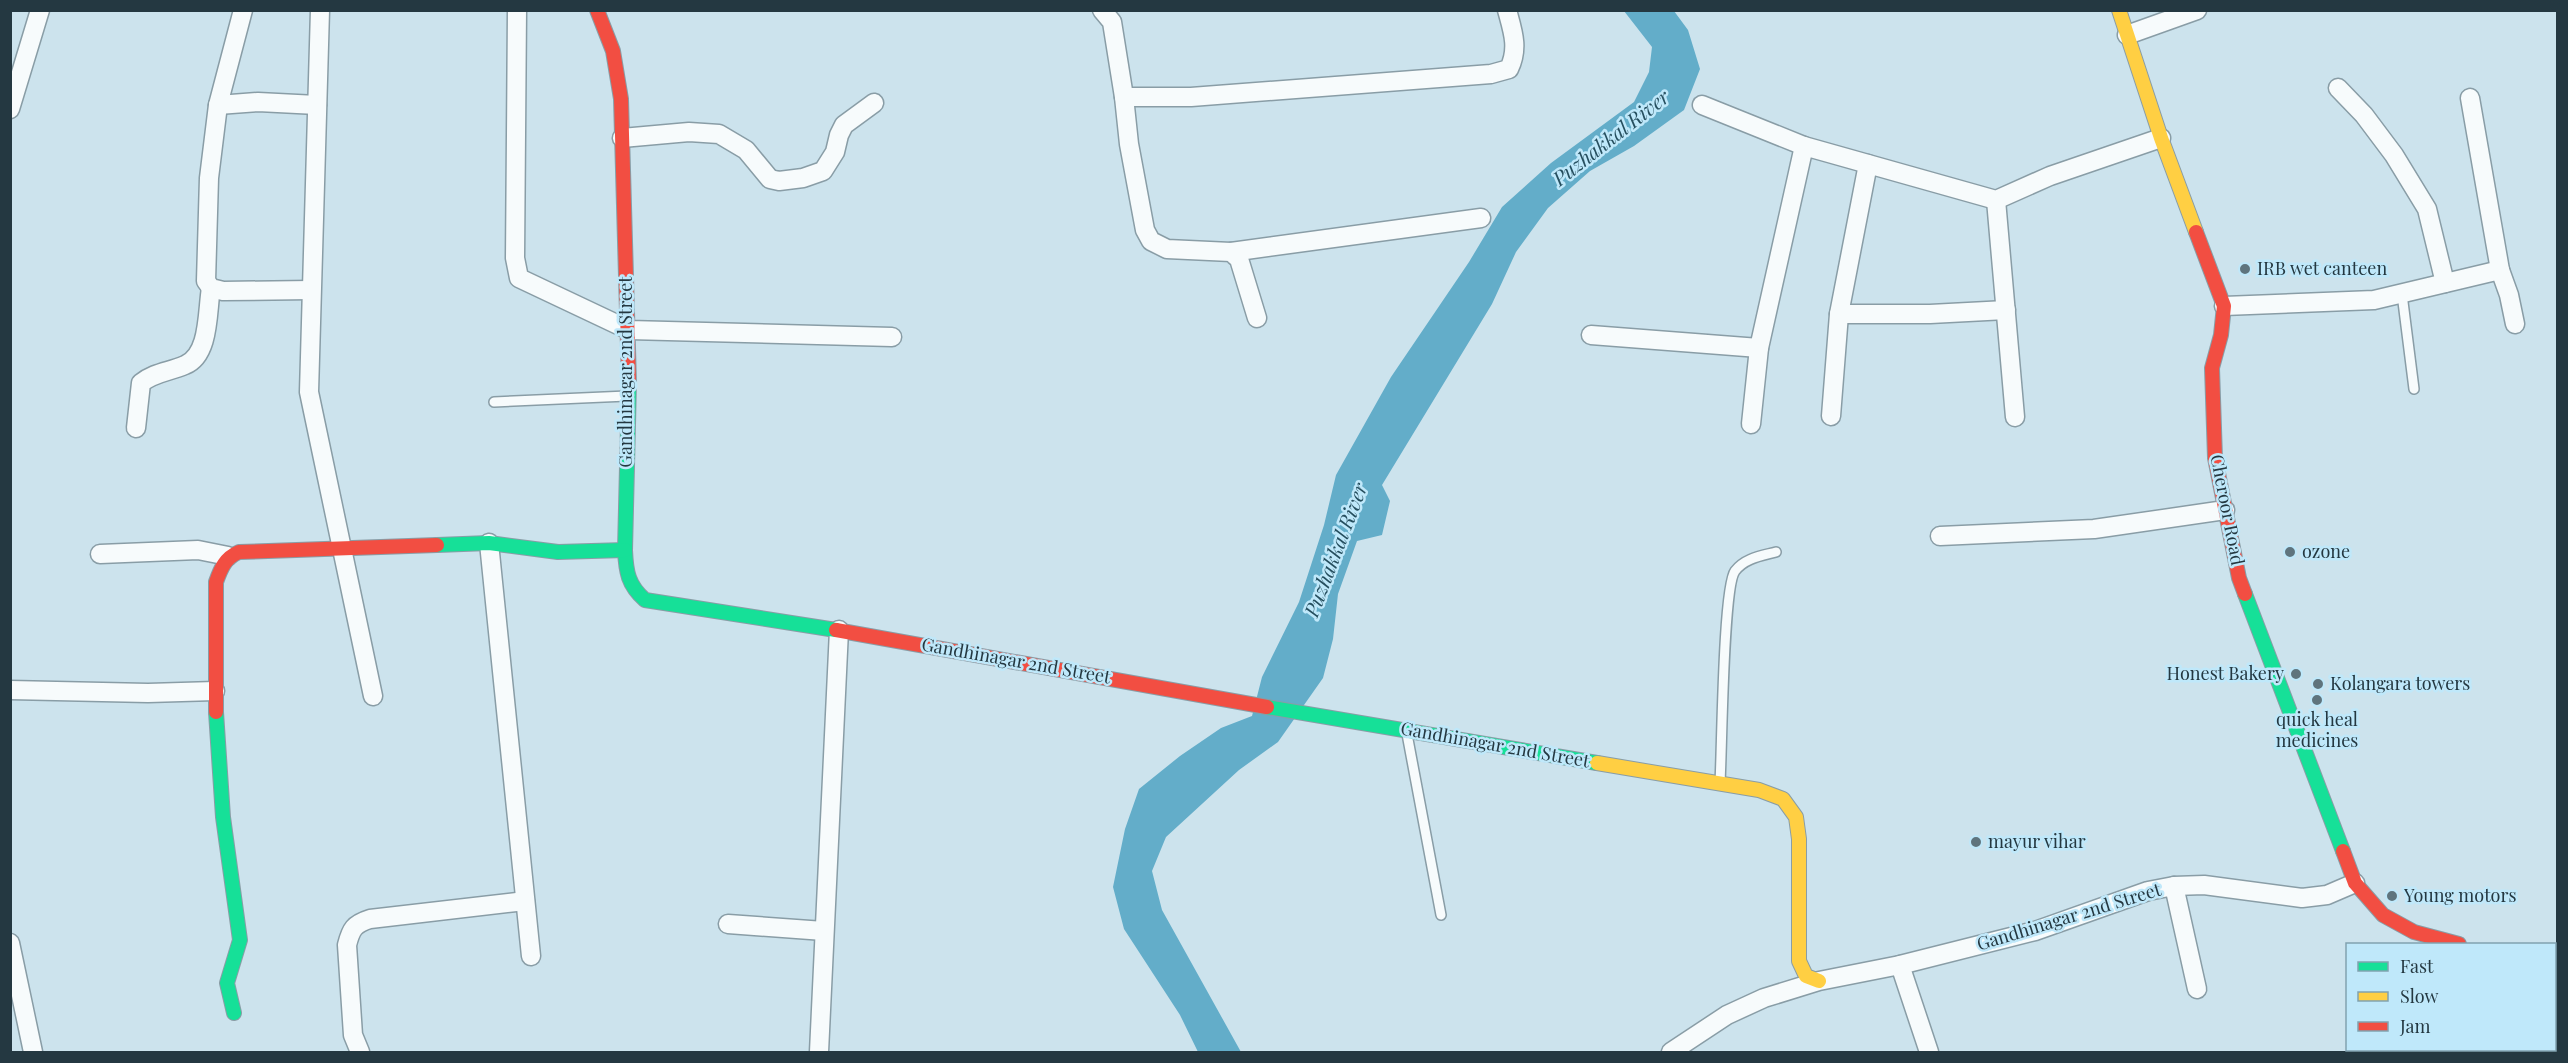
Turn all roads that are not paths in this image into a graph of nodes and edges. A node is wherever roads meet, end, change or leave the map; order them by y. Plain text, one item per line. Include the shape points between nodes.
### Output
1 (40, 10) edge
2 (243, 10) edge
3 (320, 10) edge
4 (517, 10) edge
5 (597, 10) edge
6 (1102, 10) edge
7 (1507, 10) edge
8 (2119, 10) edge
9 (2197, 10) edge
10 (2127, 35) junction
11 (2338, 88) dead end
12 (1124, 97) junction
13 (2470, 98) dead end
14 (874, 103) dead end
15 (218, 105) junction
16 (317, 105) junction
17 (1702, 105) dead end
18 (10, 109) edge
19 (622, 138) junction
20 (2161, 138) junction
21 (1804, 146) junction
22 (1868, 164) junction
23 (1996, 200) junction
24 (1481, 218) dead end
25 (1232, 252) junction
26 (2500, 270) junction
27 (2445, 283) junction
28 (211, 288) junction
29 (312, 290) junction
30 (2402, 294) junction
31 (2224, 306) junction
32 (2006, 310) junction
33 (1839, 314) junction
34 (1257, 318) dead end
35 (2515, 324) dead end
36 (629, 330) junction
37 (1591, 335) dead end
38 (892, 337) dead end
39 (1759, 348) junction
40 (2414, 389) dead end
41 (629, 396) junction
42 (494, 402) dead end
43 (1831, 416) dead end
44 (2015, 417) dead end
45 (1751, 424) dead end
46 (136, 428) dead end
47 (2225, 510) junction
48 (1940, 536) dead end
49 (489, 543) junction
50 (344, 547) junction
51 (625, 550) junction
52 (1776, 552) dead end
53 (100, 554) dead end
54 (228, 556) junction
55 (839, 630) junction
56 (10, 690) edge
57 (215, 691) junction
58 (373, 696) dead end
59 (1407, 730) junction
60 (1720, 783) junction
61 (2355, 883) junction
62 (2174, 886) junction
63 (525, 901) junction
64 (1441, 915) dead end
65 (728, 924) dead end
66 (824, 931) junction
67 (10, 943) edge
68 (2452, 943) edge
69 (531, 956) dead end
70 (1900, 965) junction
71 (1819, 981) junction
72 (2197, 989) dead end
73 (234, 1013) dead end
74 (33, 1053) edge
75 (360, 1053) edge
76 (819, 1053) edge
77 (1671, 1053) edge
78 (1929, 1053) edge

1 - 18 street
2 - 15 street
3 - 16 street
4 - 36 street via 515,258 519,278
5 - 19 street, Gandhinagar 2nd Street via 612,45
6 - 12 street via 1112,22
7 - 12 street via 1516,42 1515,56 1509,69 1491,74 1212,96
8 - 10 street, Cheroor Road
9 - 10 street
10 - 20 street, Cheroor Road
11 - 27 street via 2394,154 2427,209
12 - 25 street via 1145,230 1151,241 1167,249
13 - 26 street
14 - 19 street via 844,125 835,152 823,171 803,178 770,179 746,150 719,134 689,132
15 - 16 street
15 - 28 street via 209,178 206,281
16 - 29 street
17 - 21 street
19 - 36 street, Gandhinagar 2nd Street
20 - 23 street via 2050,176
20 - 31 street, Cheroor Road
21 - 22 street
21 - 39 street
22 - 23 street
22 - 33 street
23 - 32 street
24 - 25 street
25 - 34 street via 1239,259
26 - 27 street
26 - 35 street
27 - 30 street
28 - 29 street
28 - 46 street via 199,354 186,365 152,375 141,383
29 - 50 street via 309,392
30 - 31 street via 2374,300
30 - 40 lane
31 - 47 street, Cheroor Road via 2212,368 2215,458
32 - 33 street
32 - 44 street
33 - 43 street
36 - 38 street
36 - 41 street, Gandhinagar 2nd Street
37 - 39 street
39 - 45 street
41 - 42 lane
41 - 51 street, Gandhinagar 2nd Street
47 - 48 street via 2094,529
47 - 61 street, Cheroor Road via 2240,578
49 - 50 street
49 - 51 street via 558,552
49 - 63 street
50 - 54 street via 238,552
50 - 58 street
51 - 55 street, Gandhinagar 2nd Street via 632,589 645,600
52 - 60 lane via 1748,560 1734,573 1728,602
53 - 54 street via 198,550
54 - 57 street via 216,582
55 - 59 street, Gandhinagar 2nd Street
55 - 66 street
56 - 57 street
57 - 73 street via 223,817 240,940 237,960 226,979 226,994
59 - 60 street, Gandhinagar 2nd Street
59 - 64 lane
60 - 71 street, Gandhinagar 2nd Street via 1783,799 1796,817 1799,961 1806,976
61 - 62 street, Gandhinagar 2nd Street via 2327,895 2302,898 2204,885
61 - 68 street, Cheroor Road via 2383,915 2414,932
62 - 70 street, Gandhinagar 2nd Street via 2148,891 2035,931
62 - 72 street
63 - 69 street
63 - 75 street via 370,919 356,924 346,945 353,1035
65 - 66 street
66 - 76 street
67 - 74 street
70 - 71 street, Gandhinagar 2nd Street
70 - 78 street
71 - 77 street, Gandhinagar 2nd Street via 1764,998 1727,1015

